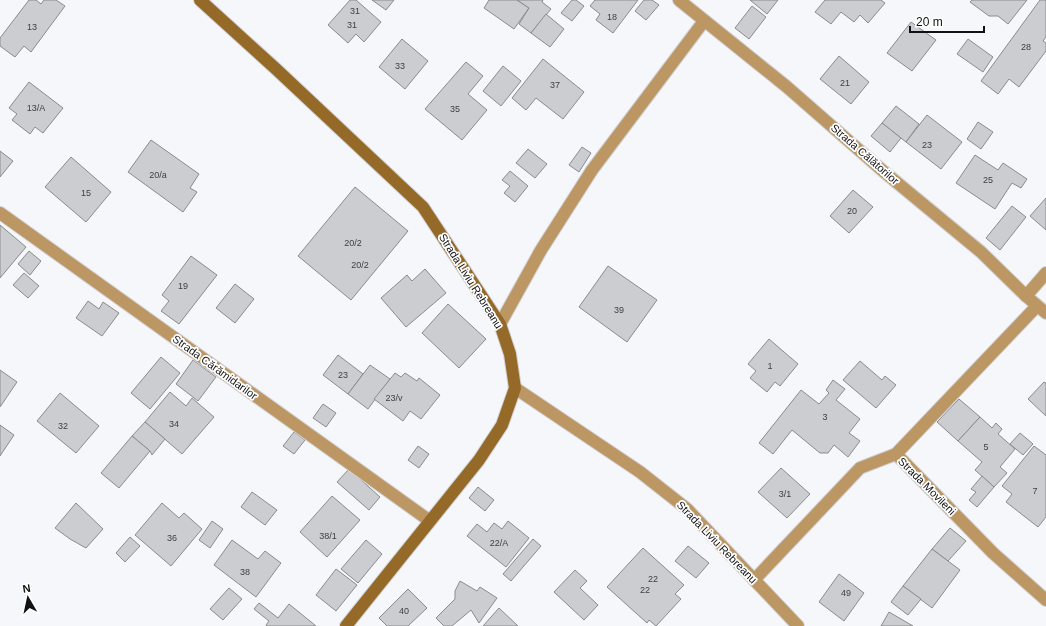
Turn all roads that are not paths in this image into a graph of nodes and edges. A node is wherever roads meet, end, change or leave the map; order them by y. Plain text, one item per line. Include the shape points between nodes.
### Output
1 (200, 0) edge
2 (679, 0) edge
3 (704, 21) junction
4 (0, 213) edge
5 (1046, 273) edge
6 (1026, 296) junction
7 (1041, 310) edge
8 (500, 324) junction
9 (514, 388) junction
10 (896, 454) junction
11 (430, 520) junction
12 (754, 580) junction
13 (1046, 600) edge
14 (346, 626) edge
15 (798, 626) edge

1 - 8 street, Strada Liviu Rebreanu via 423,207
2 - 3 street, Strada Călătorilor
3 - 6 street, Strada Călătorilor via 787,87 882,171 981,252
3 - 8 street via 592,170 541,250
4 - 11 street, Strada Cărămidarilor
5 - 6 street
6 - 7 street, Strada Călătorilor
7 - 10 street
8 - 9 street, Strada Liviu Rebreanu via 510,354
9 - 11 street via 502,425 479,460
9 - 12 street, Strada Liviu Rebreanu via 640,472 687,509
10 - 12 street, Strada Movileni via 860,468
10 - 13 street, Strada Movileni via 994,553
11 - 14 street
12 - 15 street, Strada Liviu Rebreanu

